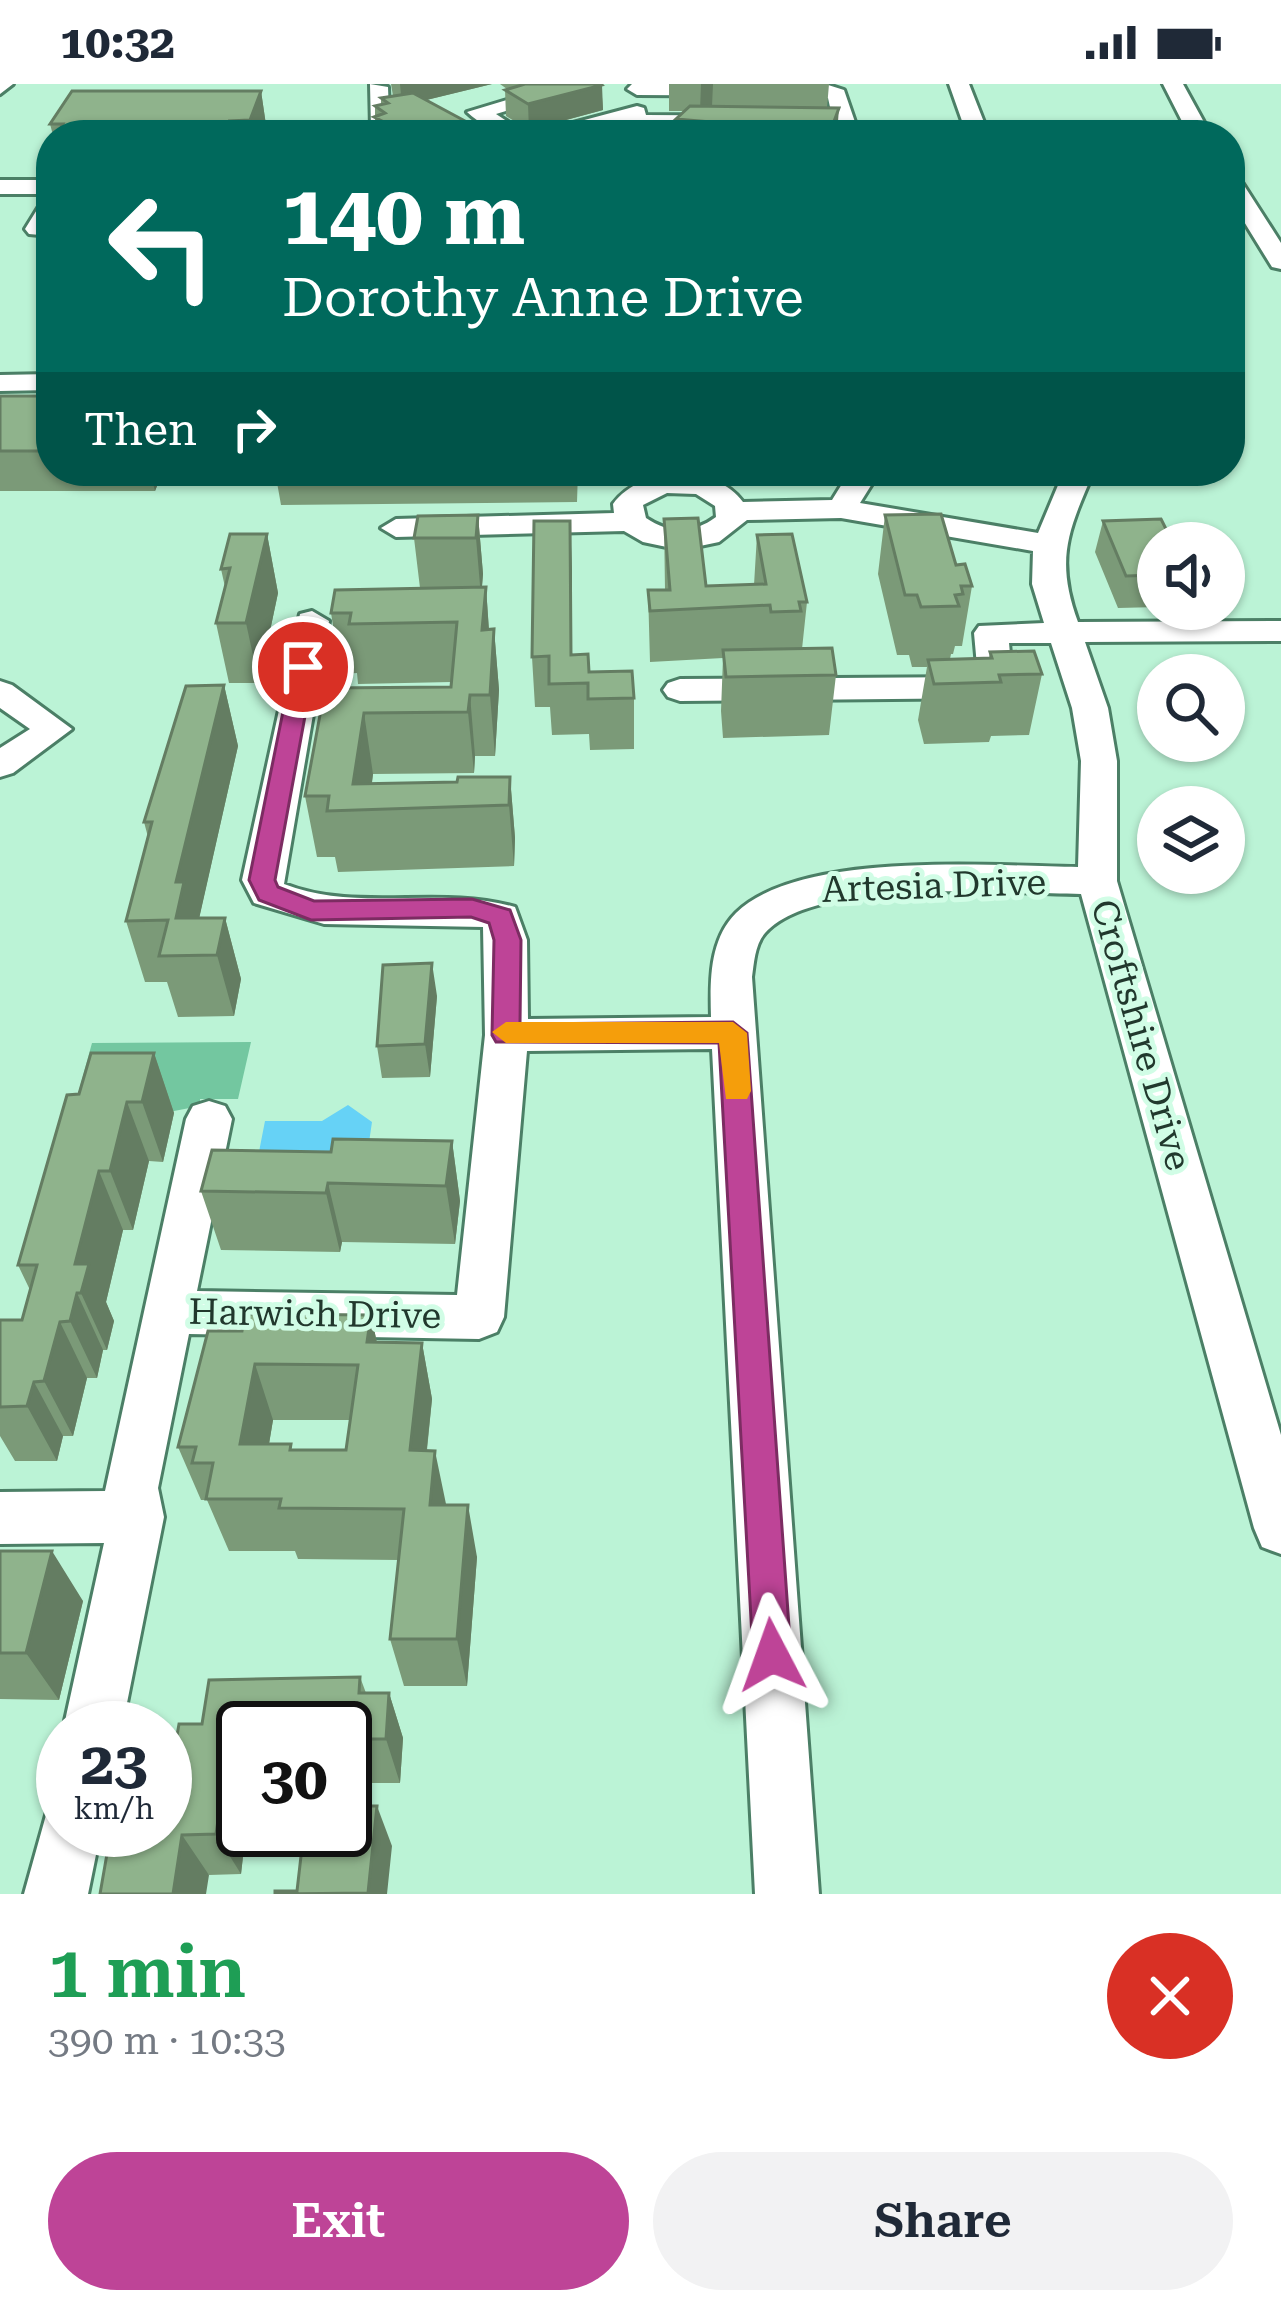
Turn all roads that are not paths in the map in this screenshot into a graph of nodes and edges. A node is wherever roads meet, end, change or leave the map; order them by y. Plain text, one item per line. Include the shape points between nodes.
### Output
1 (534, 84) edge
2 (584, 84) edge
3 (959, 84) edge
4 (1173, 84) edge
5 (378, 87) dead end
6 (491, 89) edge
7 (456, 105) dead end
8 (638, 114) edge
9 (377, 120) edge
10 (406, 120) edge
11 (431, 120) edge
12 (492, 120) edge
13 (675, 120) edge
14 (792, 120) edge
15 (844, 120) edge
16 (972, 120) edge
17 (1192, 120) edge
18 (0, 187) edge
19 (36, 187) edge
20 (1245, 205) edge
21 (1281, 262) edge
22 (0, 382) edge
23 (36, 382) edge
24 (36, 410) edge
25 (0, 411) edge
26 (670, 486) edge
27 (686, 486) edge
28 (856, 486) edge
29 (1073, 486) edge
30 (841, 509) junction
31 (734, 511) junction
32 (631, 522) junction
33 (396, 528) dead end
34 (1048, 544) junction
35 (312, 621) dead end
36 (1281, 631) edge
37 (1067, 635) junction
38 (680, 690) dead end
39 (0, 692) edge
40 (0, 765) edge
41 (1097, 881) junction
42 (733, 1033) junction
43 (506, 1035) junction
44 (209, 1119) dead end
45 (168, 1312) junction
46 (137, 1517) junction
47 (0, 1518) edge
48 (1281, 1528) edge
49 (98, 1701) edge
50 (64, 1857) edge
51 (56, 1894) edge
52 (787, 1894) edge

1 - 6 street
2 - 12 street via 478,112
3 - 16 street
4 - 17 street
5 - 9 street
6 - 7 street
8 - 13 street
8 - 14 street
8 - 15 street via 824,90 837,94
10 - 11 street via 434,111
18 - 19 street
20 - 21 street
22 - 23 street
24 - 25 street
26 - 32 street via 635,496
27 - 31 street via 722,494
28 - 30 street
29 - 34 street, Croftshire Drive
30 - 31 street
30 - 34 street
31 - 32 street via 722,530 692,540 655,537
32 - 33 street
34 - 37 street, Croftshire Drive via 1048,584
35 - 43 street, Harwich Drive via 262,880 268,893 311,910 472,908 500,917
36 - 37 street
37 - 38 street via 992,633 996,687
37 - 41 street, Croftshire Drive via 1099,760
39 - 40 street via 54,728
41 - 42 street, Artesia Drive via 842,884 790,895 749,923 737,946
41 - 48 street, Croftshire Drive
42 - 43 street
42 - 52 street, Artesia Drive
43 - 45 street, Harwich Drive via 479,1317
44 - 45 street
45 - 46 street via 131,1488
46 - 47 street
46 - 49 street
50 - 51 street

